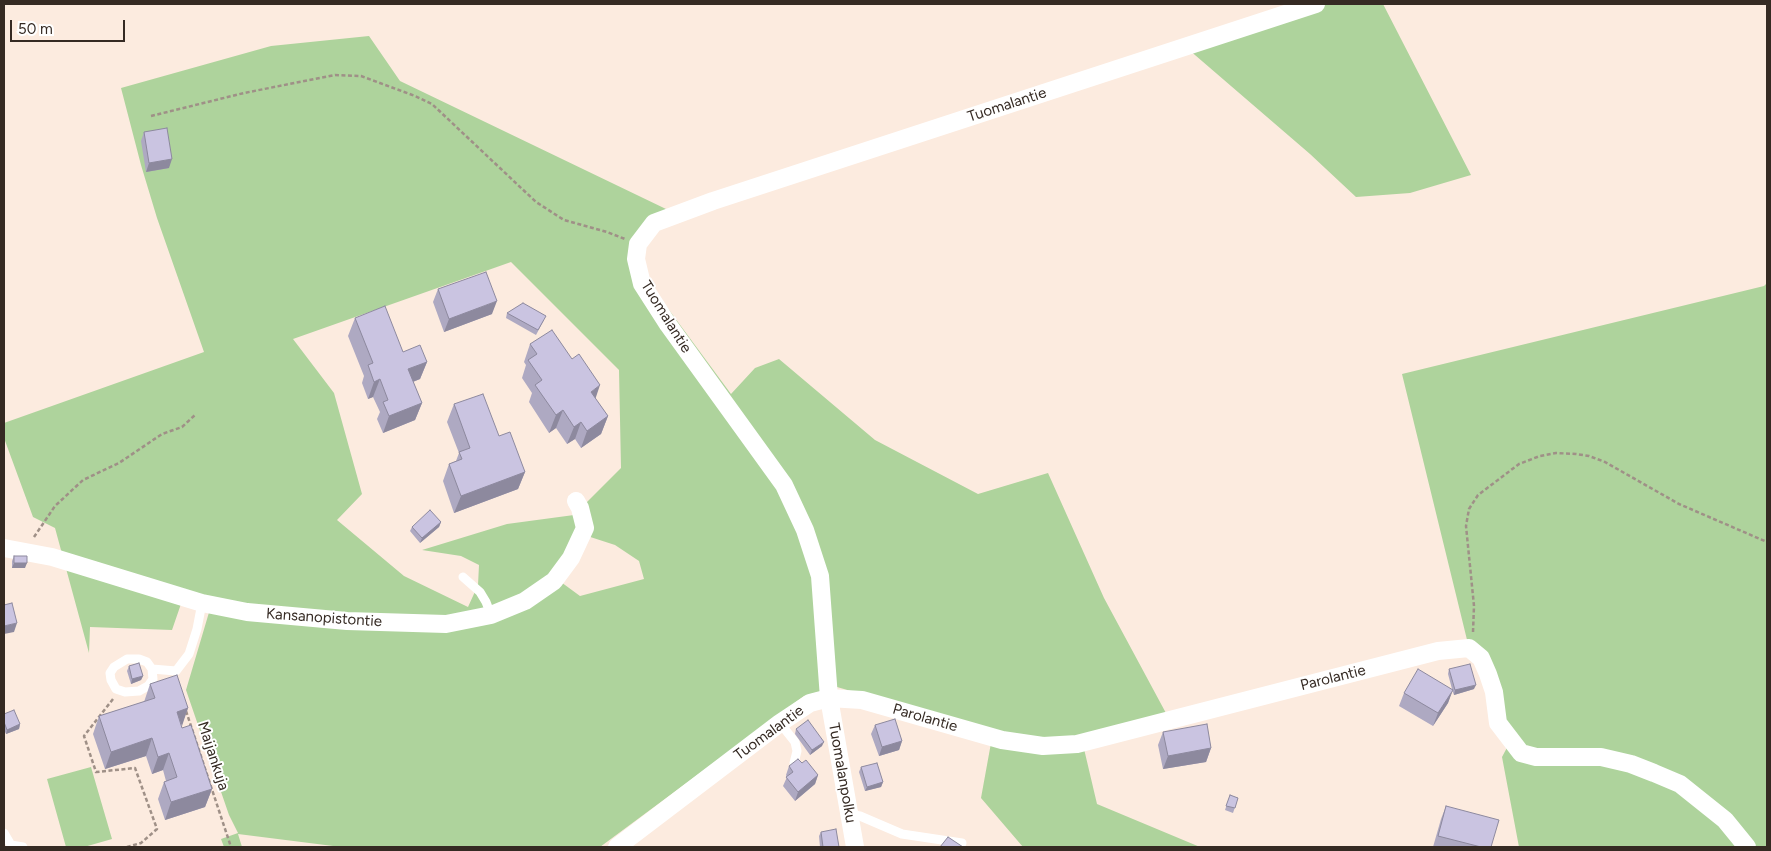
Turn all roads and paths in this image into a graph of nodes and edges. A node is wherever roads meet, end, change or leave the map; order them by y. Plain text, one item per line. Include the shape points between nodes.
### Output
1 (1316, 4) edge
2 (151, 116) dead end
3 (638, 244) junction
4 (195, 415) dead end
5 (576, 501) dead end
6 (1767, 542) edge
7 (4, 548) edge
8 (26, 551) junction
9 (463, 577) dead end
10 (202, 602) junction
11 (491, 614) junction
12 (1469, 648) junction
13 (152, 669) junction
14 (120, 690) junction
15 (828, 698) junction
16 (184, 703) edge
17 (780, 723) junction
18 (796, 767) edge
19 (849, 814) junction
20 (4, 832) edge
21 (962, 844) edge
22 (23, 847) edge
23 (127, 847) edge
24 (231, 847) edge
25 (617, 847) edge
26 (855, 847) edge
27 (1747, 847) edge

1 - 3 street, Tuomalantie via 713,201 654,223
2 - 3 path via 335,75 361,76 432,104 536,202 564,220
3 - 15 street, Tuomalantie via 636,259 642,284 784,485 805,530 820,576
4 - 8 path via 182,427 162,434 119,463 83,480 55,506
5 - 11 street, Kansanopistontie via 585,528 571,558 554,581 525,601
6 - 12 path via 1679,504 1605,462 1576,454 1540,456 1519,464 1478,495 1469,509 1466,526 1474,627
7 - 8 street, Kansanopistontie
8 - 10 street, Kansanopistontie
9 - 11 lane via 480,592
10 - 11 street, Kansanopistontie via 247,612 347,621 446,624
10 - 13 lane via 189,654 176,671
12 - 15 street, Parolantie via 1438,651 1077,744 1043,746 1002,740 862,700
12 - 27 street via 1481,658 1494,692 1498,723 1520,754 1601,757 1654,773 1680,784 1725,820
13 - 14 lane via 148,686 139,691
13 - 14 lane via 139,659 127,659 114,667 110,673
14 - 23 path via 84,736 96,772 135,768 157,829 141,843
15 - 17 street, Tuomalantie via 810,703
15 - 19 street, Tuomalanpolku
16 - 24 path, Maijankuja
17 - 18 lane via 795,742
17 - 25 street, Tuomalantie
19 - 21 lane via 902,834
19 - 26 street, Tuomalanpolku
20 - 22 lane via 11,846

